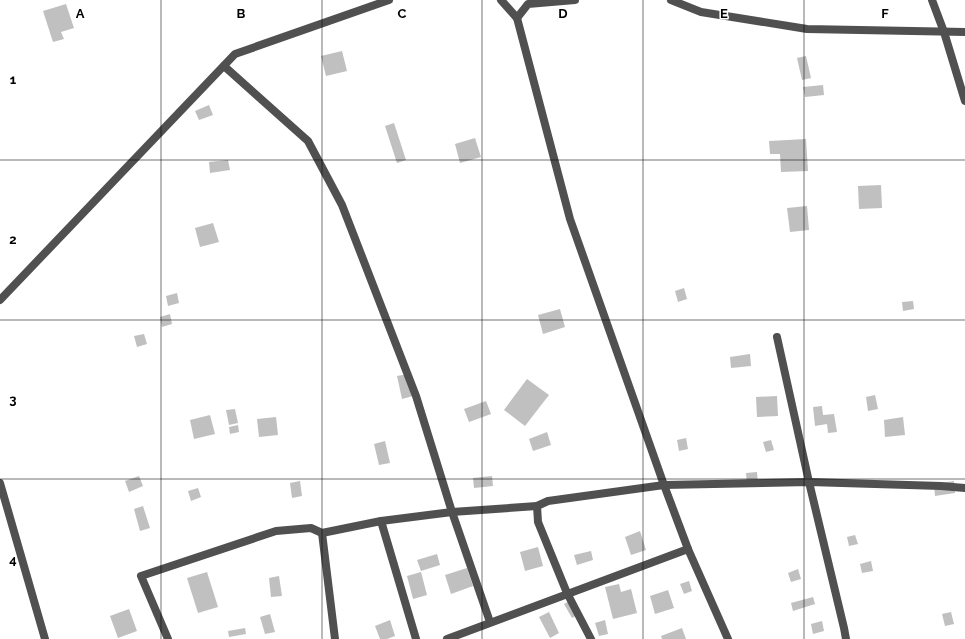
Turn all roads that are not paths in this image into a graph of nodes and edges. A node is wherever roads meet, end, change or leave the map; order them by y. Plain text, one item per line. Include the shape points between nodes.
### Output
1 (390, 0) edge
2 (501, 0) edge
3 (575, 0) edge
4 (671, 0) edge
5 (932, 0) edge
6 (517, 18) junction
7 (944, 32) junction
8 (965, 32) edge
9 (224, 66) junction
10 (965, 101) edge
11 (0, 300) edge
12 (777, 337) dead end
13 (809, 482) junction
14 (0, 483) edge
15 (664, 485) junction
16 (965, 488) edge
17 (537, 506) junction
18 (452, 512) junction
19 (381, 521) junction
20 (322, 533) junction
21 (688, 548) junction
22 (568, 593) junction
23 (490, 622) junction
24 (45, 639) edge
25 (168, 639) edge
26 (335, 639) edge
27 (416, 639) edge
28 (447, 639) edge
29 (590, 639) edge
30 (728, 639) edge
31 (846, 639) edge

1 - 9 street via 235,54
2 - 6 street
3 - 6 street via 528,4
4 - 7 street via 701,12 807,29
5 - 7 street
6 - 15 street via 570,219
7 - 8 street
7 - 10 street
9 - 11 street
9 - 18 street via 308,141 342,205 416,396
12 - 13 street
13 - 15 street
13 - 16 street
13 - 31 street
14 - 24 street
15 - 17 street via 548,501
15 - 21 street
17 - 18 street
17 - 22 street via 538,522
18 - 19 street
18 - 23 street
19 - 20 street
19 - 27 street
20 - 25 street via 311,528 276,531 141,576
20 - 26 street
21 - 22 street
21 - 30 street
22 - 23 street
22 - 29 street
23 - 28 street

